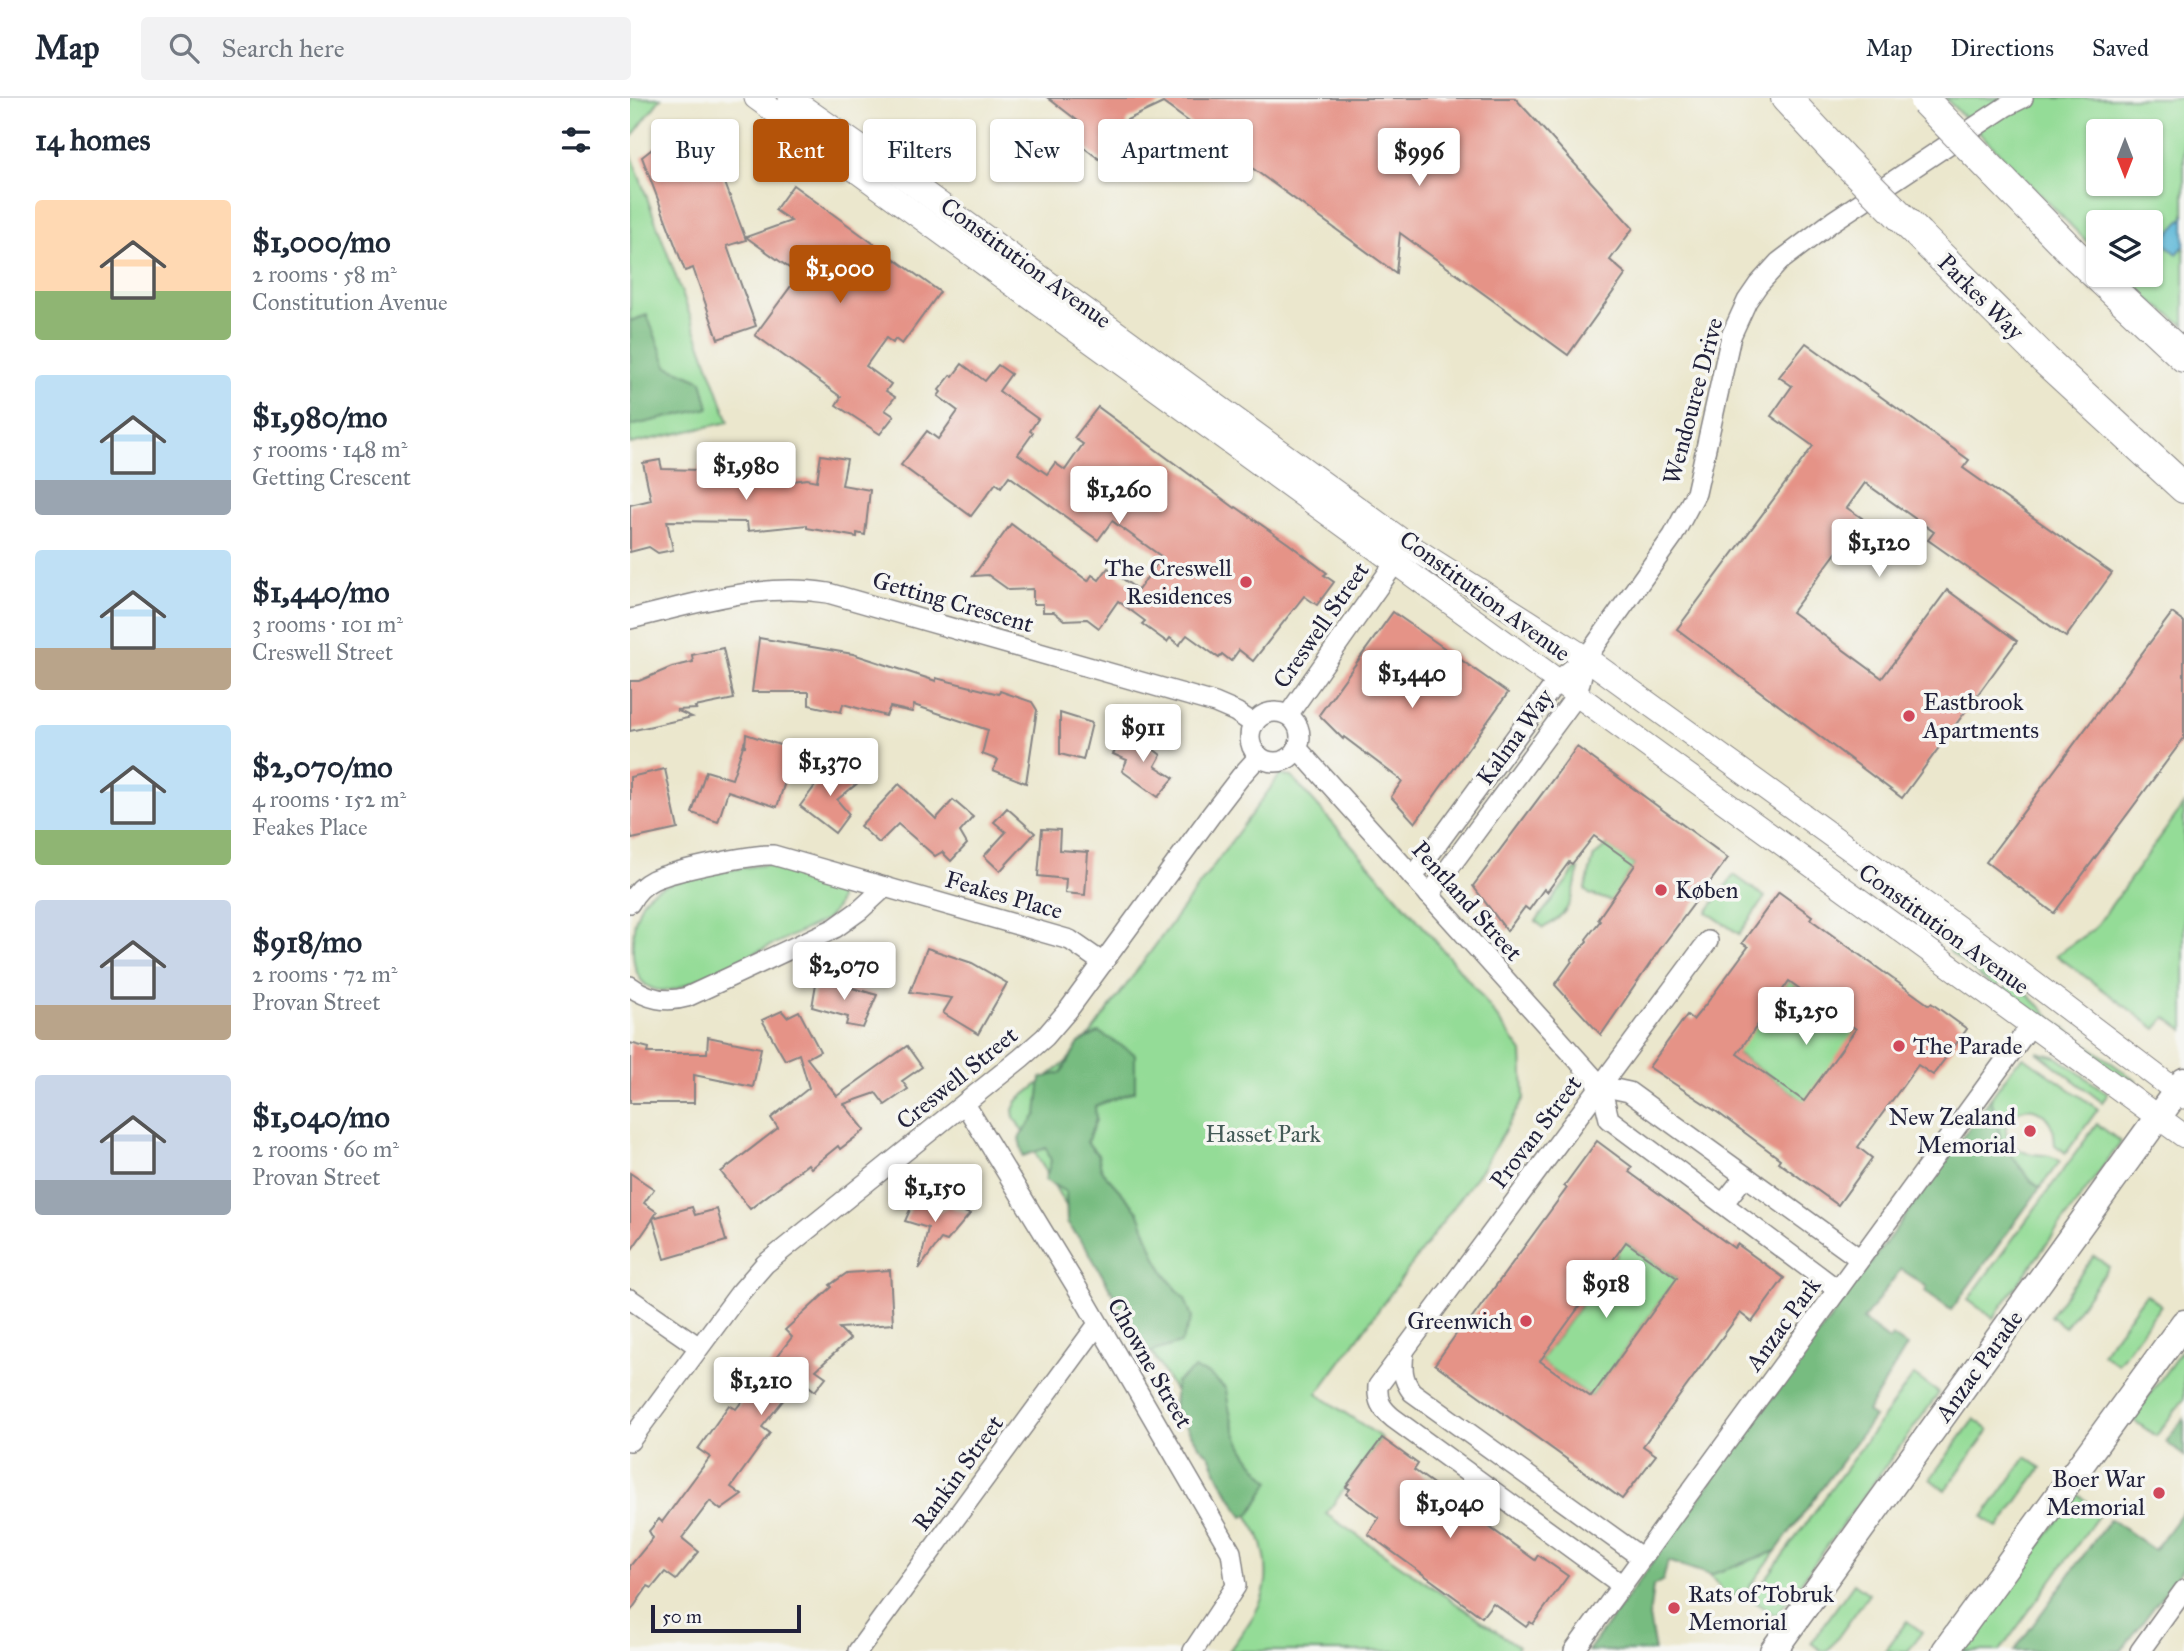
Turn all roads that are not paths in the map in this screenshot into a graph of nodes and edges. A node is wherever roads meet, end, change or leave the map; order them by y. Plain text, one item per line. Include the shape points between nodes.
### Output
1 (756, 98) edge
2 (790, 98) edge
3 (1786, 98) edge
4 (2023, 98) edge
5 (1924, 99) edge
6 (979, 232) junction
7 (965, 251) junction
8 (2184, 357) edge
9 (2184, 488) edge
10 (1395, 563) junction
11 (630, 619) edge
12 (1586, 659) junction
13 (1557, 681) junction
14 (1577, 695) junction
15 (1288, 715) junction
16 (1254, 724) junction
17 (1298, 749) junction
18 (1259, 756) junction
19 (1413, 877) junction
20 (885, 887) junction
21 (1429, 895) junction
22 (630, 903) edge
23 (1708, 941) dead end
24 (1103, 963) junction
25 (630, 986) edge
26 (2031, 1025) junction
27 (1601, 1086) junction
28 (2181, 1090) edge
29 (965, 1104) junction
30 (2158, 1118) junction
31 (1675, 1125) junction
32 (2184, 1136) edge
33 (1654, 1152) junction
34 (1745, 1176) junction
35 (1723, 1204) junction
36 (1860, 1259) junction
37 (1838, 1290) junction
38 (630, 1299) edge
39 (2184, 1323) edge
40 (1098, 1324) junction
41 (699, 1347) junction
42 (1404, 1352) junction
43 (1437, 1411) junction
44 (1419, 1437) junction
45 (630, 1441) edge
46 (1642, 1558) junction
47 (1622, 1585) junction
48 (2184, 1590) edge
49 (858, 1651) edge
50 (1193, 1651) edge
51 (1574, 1651) edge
52 (1773, 1651) edge
53 (1945, 1651) edge
54 (2140, 1651) edge

1 - 7 street, Constitution Avenue
2 - 6 street, Constitution Avenue
3 - 9 main road, Parkes Way, bridge via 2045,360
4 - 12 street, Wendouree Drive via 1833,221 1779,262 1758,285 1731,337 1696,493 1673,536
5 - 8 main road, bridge via 2074,254
6 - 7 street
6 - 12 street, Constitution Avenue via 1407,544
7 - 10 street, Constitution Avenue
10 - 13 street, Constitution Avenue
10 - 15 street, Creswell Street
11 - 16 street, Getting Crescent via 748,592 819,592 1215,703
12 - 13 street, Kalma Way
12 - 14 street, Kalma Way
12 - 28 street, Constitution Avenue
13 - 14 street, Constitution Avenue
13 - 19 street, Kalma Way
14 - 21 street, Kalma Way
14 - 26 street, Constitution Avenue
15 - 16 street via 1265,714
15 - 17 street via 1301,734
16 - 18 street via 1250,738
17 - 18 street via 1280,762
17 - 19 street, Pentland Street
18 - 24 street, Creswell Street
19 - 21 street, Pentland Street
20 - 22 street, Feakes Place via 764,854 657,878 641,888
20 - 24 street, Feakes Place via 1070,940
20 - 25 street via 835,928 687,997 658,999
21 - 27 street, Pentland Street
23 - 27 street, Provan Street
24 - 29 street, Creswell Street via 1050,1032
26 - 30 street, Constitution Avenue
26 - 36 street, Anzac Park
27 - 31 street via 1629,1092
27 - 33 street, Pentland Street via 1609,1119
27 - 42 street, Provan Street
28 - 30 main road, Anzac Parade
29 - 40 street, Chowne Street
29 - 41 street, Creswell Street via 777,1254 752,1278
30 - 32 street, Constitution Avenue
30 - 52 main road, Anzac Parade
31 - 33 street
31 - 34 street
33 - 35 street, Pentland Street
34 - 35 street
34 - 36 street
35 - 37 street, Pentland Street
36 - 37 street, Anzac Park
37 - 46 street, Anzac Park
38 - 41 street
39 - 53 main road
40 - 49 street, Rankin Street
40 - 50 street, Chowne Street via 1231,1552 1236,1586
41 - 45 street, Creswell Street
42 - 43 street via 1405,1383
42 - 44 street, Provan Street via 1378,1386 1377,1397 1382,1409
43 - 44 street
43 - 46 street
44 - 47 street, Provan Street
46 - 47 street, Anzac Park
47 - 51 street, Anzac Park
48 - 54 street

